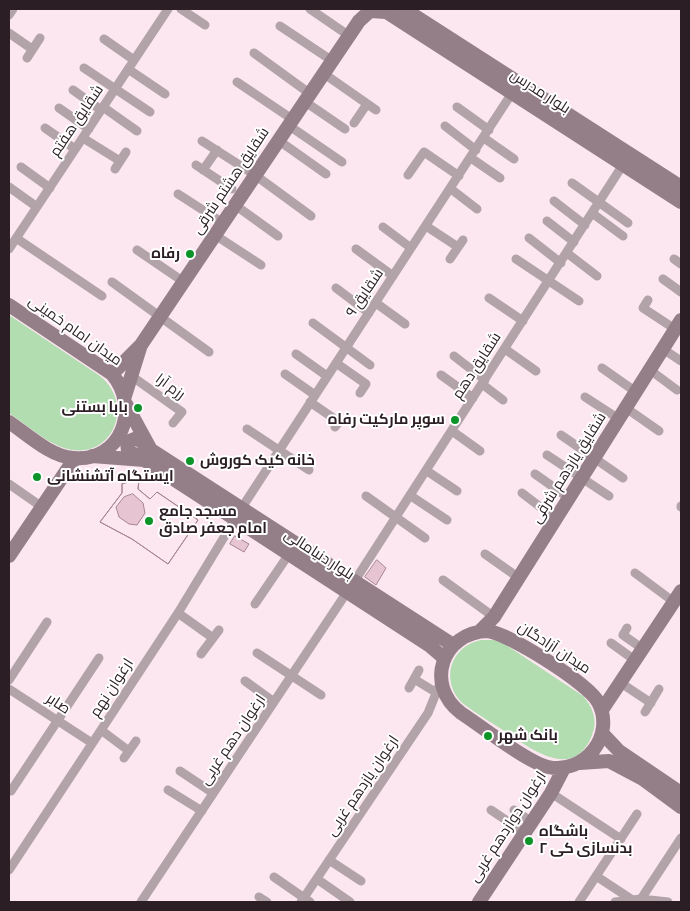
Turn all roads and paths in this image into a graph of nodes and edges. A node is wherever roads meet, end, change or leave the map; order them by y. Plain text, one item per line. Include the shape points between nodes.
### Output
1 (13, 9) edge
2 (168, 9) edge
3 (181, 9) edge
4 (310, 9) edge
5 (357, 9) edge
6 (404, 9) edge
7 (384, 10) edge
8 (9, 16) edge
9 (205, 25) dead end
10 (280, 26) dead end
11 (9, 33) edge
12 (348, 35) junction
13 (40, 38) dead end
14 (104, 39) dead end
15 (32, 49) junction
16 (254, 53) dead end
17 (27, 58) dead end
18 (134, 60) junction
19 (331, 60) junction
20 (84, 68) dead end
21 (128, 68) junction
22 (322, 73) junction
23 (237, 82) dead end
24 (115, 89) junction
25 (73, 90) dead end
26 (512, 93) junction
27 (165, 94) dead end
28 (307, 97) junction
29 (367, 104) junction
30 (458, 107) dead end
31 (59, 108) dead end
32 (102, 109) junction
33 (376, 110) dead end
34 (150, 112) dead end
35 (290, 122) junction
36 (354, 123) dead end
37 (445, 126) dead end
38 (46, 128) dead end
39 (89, 129) junction
40 (345, 129) dead end
41 (137, 131) dead end
42 (487, 134) junction
43 (83, 138) junction
44 (202, 140) dead end
45 (278, 140) junction
46 (75, 149) junction
47 (217, 150) junction
48 (126, 152) dead end
49 (474, 154) junction
50 (514, 158) dead end
51 (627, 159) junction
52 (120, 161) junction
53 (342, 162) dead end
54 (21, 167) dead end
55 (115, 169) dead end
56 (326, 174) dead end
57 (255, 175) junction
58 (408, 175) dead end
59 (459, 176) junction
60 (500, 178) dead end
61 (572, 183) dead end
62 (9, 187) edge
63 (681, 187) edge
64 (50, 188) junction
65 (232, 189) dead end
66 (451, 189) junction
67 (178, 194) dead end
68 (554, 201) dead end
69 (681, 202) edge
70 (599, 203) junction
71 (235, 206) junction
72 (37, 207) junction
73 (477, 209) dead end
74 (592, 213) junction
75 (311, 216) dead end
76 (547, 221) dead end
77 (223, 223) junction
78 (628, 223) dead end
79 (585, 224) junction
80 (426, 226) junction
81 (383, 228) dead end
82 (215, 235) junction
83 (278, 236) dead end
84 (623, 236) dead end
85 (16, 238) junction
86 (529, 238) dead end
87 (574, 242) junction
88 (412, 248) junction
89 (9, 249) edge
90 (356, 249) dead end
91 (137, 250) dead end
92 (567, 253) junction
93 (450, 259) dead end
94 (516, 259) dead end
95 (560, 262) junction
96 (261, 265) dead end
97 (393, 276) junction
98 (597, 276) dead end
99 (662, 279) dead end
100 (549, 281) junction
101 (112, 282) dead end
102 (184, 282) junction
103 (336, 288) dead end
104 (681, 292) edge
105 (102, 296) dead end
106 (489, 298) dead end
107 (648, 300) dead end
108 (579, 301) dead end
109 (376, 303) junction
110 (9, 305) edge
111 (369, 313) junction
112 (160, 317) junction
113 (523, 321) junction
114 (313, 323) dead end
115 (405, 324) dead end
116 (678, 325) edge
117 (141, 345) junction
118 (346, 347) junction
119 (505, 349) junction
120 (663, 349) junction
121 (209, 352) dead end
122 (296, 354) dead end
123 (454, 356) dead end
124 (681, 361) edge
125 (336, 363) junction
126 (370, 365) dead end
127 (602, 368) dead end
128 (650, 370) junction
129 (536, 371) dead end
130 (112, 374) junction
131 (285, 374) dead end
132 (130, 375) junction
133 (441, 375) dead end
134 (327, 376) junction
135 (484, 382) junction
136 (677, 390) dead end
137 (636, 392) junction
138 (360, 393) dead end
139 (585, 397) dead end
140 (312, 398) junction
141 (473, 398) junction
142 (126, 400) junction
143 (503, 400) dead end
144 (623, 413) junction
145 (9, 422) edge
146 (174, 424) dead end
147 (335, 427) dead end
148 (247, 429) dead end
149 (452, 431) junction
150 (659, 431) dead end
151 (561, 435) dead end
152 (278, 450) junction
153 (480, 451) dead end
154 (147, 455) junction
155 (547, 455) dead end
156 (92, 456) junction
157 (75, 458) junction
158 (594, 458) junction
159 (309, 470) dead end
160 (427, 470) junction
161 (535, 474) dead end
162 (623, 478) dead end
163 (581, 479) junction
164 (9, 484) edge
165 (458, 491) dead end
166 (522, 493) dead end
167 (366, 496) dead end
168 (410, 496) junction
169 (609, 496) dead end
170 (569, 498) junction
171 (42, 507) junction
172 (238, 514) junction
173 (396, 518) junction
174 (556, 519) junction
175 (447, 520) dead end
176 (425, 538) dead end
177 (289, 554) junction
178 (485, 554) dead end
179 (9, 556) edge
180 (635, 572) dead end
181 (519, 578) junction
182 (442, 580) dead end
183 (350, 587) junction
184 (678, 596) edge
185 (255, 604) dead end
186 (178, 613) junction
187 (494, 617) junction
188 (47, 622) dead end
189 (627, 628) dead end
190 (219, 630) dead end
191 (480, 631) junction
192 (213, 638) junction
193 (611, 643) dead end
194 (453, 645) junction
195 (257, 653) dead end
196 (201, 654) dead end
197 (639, 655) junction
198 (99, 658) dead end
199 (444, 658) junction
200 (419, 670) dead end
201 (292, 676) junction
202 (414, 679) junction
203 (9, 680) edge
204 (244, 681) dead end
205 (621, 683) junction
206 (439, 687) junction
207 (409, 688) dead end
208 (9, 689) edge
209 (659, 689) dead end
210 (322, 695) dead end
211 (274, 702) junction
212 (651, 703) junction
213 (602, 710) junction
214 (646, 712) dead end
215 (58, 721) junction
216 (101, 730) junction
217 (602, 733) junction
218 (136, 741) dead end
219 (92, 743) junction
220 (579, 763) junction
221 (564, 768) junction
222 (180, 771) dead end
223 (168, 790) dead end
224 (11, 792) dead end
225 (213, 793) junction
226 (551, 793) junction
227 (681, 793) edge
228 (681, 807) edge
229 (491, 810) dead end
230 (514, 810) dead end
231 (202, 811) junction
232 (638, 814) dead end
233 (528, 828) junction
234 (681, 838) edge
235 (621, 839) junction
236 (329, 860) junction
237 (9, 870) edge
238 (596, 876) junction
239 (274, 877) dead end
240 (316, 879) junction
241 (361, 881) dead end
242 (636, 899) junction
243 (305, 901) edge
244 (141, 902) edge
245 (350, 902) edge
246 (479, 902) edge
247 (579, 902) edge
248 (615, 902) edge
249 (668, 902) edge

1 - 8 street
2 - 18 street, شقایق هفتم
3 - 9 street
4 - 12 street
5 - 12 main road, شقایق هشتم شرقی
6 - 51 main road, بلوار مدرس
7 - 12 main road, شقایق هشتم شرقی via 370,11
7 - 26 main road, بلوار مدرس
10 - 19 street
11 - 15 street
12 - 19 main road, شقایق هشتم شرقی
13 - 15 street
14 - 18 street
15 - 17 street
16 - 28 street
18 - 21 street, شقایق هفتم
19 - 22 main road, شقایق هشتم شرقی
20 - 24 street
21 - 24 street, شقایق هفتم
21 - 27 street
22 - 28 main road, شقایق هشتم شرقی
22 - 29 street
23 - 35 street
24 - 32 street, شقایق هفتم
24 - 34 street
25 - 32 street
26 - 42 street, شقایق ۹
26 - 51 main road, بلوار مدرس
28 - 35 main road, شقایق هشتم شرقی
28 - 40 street
29 - 33 street
29 - 36 street
30 - 42 street
31 - 39 street
32 - 39 street, شقایق هفتم
32 - 41 street
35 - 45 main road, شقایق هشتم شرقی
35 - 53 street
37 - 49 street
38 - 46 street
39 - 43 street, شقایق هفتم
42 - 49 street, شقایق ۹
42 - 50 street
43 - 46 street, شقایق هفتم
43 - 52 street
44 - 47 street
45 - 56 street
45 - 57 main road, شقایق هشتم شرقی
46 - 64 street, شقایق هفتم
47 - 57 street
47 - 65 street via 200,168
48 - 52 street
49 - 59 street, شقایق ۹
49 - 60 street
51 - 63 main road, بلوار مدرس
51 - 69 main road, بلوار مدرس
51 - 70 street, شقایق دهم
52 - 55 street
54 - 64 street
57 - 71 main road, شقایق هشتم شرقی
57 - 75 street
58 - 59 street via 424,152
59 - 66 street, شقایق ۹
61 - 70 street
62 - 72 street
64 - 72 street, شقایق هفتم
66 - 73 street
66 - 80 street, شقایق ۹
67 - 77 street
68 - 79 street
70 - 74 street, شقایق دهم
70 - 78 street
71 - 77 main road, شقایق هشتم شرقی
71 - 83 street
72 - 85 street, شقایق هفتم
74 - 79 street, شقایق دهم
74 - 84 street
76 - 87 street
77 - 82 main road, شقایق هشتم شرقی
79 - 87 street, شقایق دهم
80 - 88 street, شقایق ۹
80 - 93 street via 460,244
81 - 88 street
82 - 96 street
82 - 102 main road, شقایق هشتم شرقی
85 - 89 street, شقایق هفتم
85 - 105 street
86 - 95 street
87 - 92 street, شقایق دهم
88 - 97 street, شقایق ۹
90 - 97 street
91 - 102 street
92 - 95 street, شقایق دهم
92 - 98 street
94 - 100 street
95 - 100 street, شقایق دهم
97 - 109 street, شقایق ۹
99 - 104 street
100 - 108 street
100 - 113 street, شقایق دهم
101 - 112 street
102 - 112 main road, شقایق هشتم شرقی
103 - 111 street
106 - 113 street
107 - 116 street via 643,308
109 - 111 street, شقایق ۹
109 - 115 street
110 - 130 main road, میدان امام خمینی
111 - 118 street, شقایق ۹
112 - 117 main road, شقایق هشتم شرقی
112 - 121 street
113 - 119 street, شقایق دهم
114 - 118 street
116 - 120 main road, شقایق یازدهم شرقی
117 - 130 main road, شقایق هشتم شرقی
117 - 132 main road, شقایق هشتم شرقی
118 - 125 street, شقایق ۹
118 - 126 street
119 - 129 street
119 - 135 street, شقایق دهم
120 - 124 street
120 - 128 main road, شقایق یازدهم شرقی
122 - 134 street
123 - 135 street
125 - 134 street, شقایق ۹
125 - 138 street via 366,384
127 - 137 street
128 - 136 street
128 - 137 main road, شقایق یازدهم شرقی
130 - 142 main road, میدان امام خمینی
131 - 140 street
132 - 142 main road, شقایق هشتم شرقی
132 - 146 street, رزم آرا via 182,412
133 - 141 street
134 - 140 street, شقایق ۹
135 - 141 street, شقایق دهم
135 - 143 street
137 - 144 main road, شقایق یازدهم شرقی
139 - 144 street
140 - 147 street via 339,422
140 - 152 street, شقایق ۹
141 - 149 street, شقایق دهم
142 - 154 main road, بلوار دنیامالی
142 - 156 main road via 125,421 118,437 107,449
144 - 150 street
144 - 158 main road, شقایق یازدهم شرقی
145 - 157 main road via 51,451
148 - 152 street
149 - 153 street
149 - 160 street, شقایق دهم
151 - 158 street
152 - 159 street
152 - 172 street, شقایق ۹
154 - 156 main road, بلوار دنیامالی
154 - 172 main road, بلوار دنیامالی
155 - 163 street
156 - 157 main road
157 - 171 main road
158 - 162 street
158 - 163 main road, شقایق یازدهم شرقی
160 - 165 street
160 - 168 street, شقایق دهم
161 - 170 street
163 - 169 street
163 - 170 main road, شقایق یازدهم شرقی
164 - 171 street
166 - 174 street
167 - 173 street
168 - 173 street, شقایق دهم
168 - 175 street
170 - 174 main road, شقایق یازدهم شرقی
171 - 179 main road
172 - 177 main road, بلوار دنیامالی
172 - 183 main road, بلوار دنیامالی
172 - 186 street, ارغوان نهم
173 - 176 street
173 - 183 street, شقایق دهم
174 - 181 main road, شقایق یازدهم شرقی
177 - 183 main road, بلوار دنیامالی
177 - 185 street
178 - 181 street
180 - 184 street
181 - 187 main road, شقایق یازدهم شرقی
182 - 187 street
183 - 194 main road, بلوار دنیامالی
183 - 199 main road, بلوار دنیامالی
183 - 201 street, ارغوان دهم غربی
184 - 197 main road
186 - 192 street
186 - 216 street, ارغوان نهم
187 - 191 main road, شقایق یازدهم شرقی
188 - 203 street
189 - 197 street via 623,635
190 - 192 street
191 - 194 main road via 465,635
191 - 213 main road, میدان آزادگان via 504,634 551,664 589,690
192 - 196 street
193 - 197 street
194 - 199 main road
195 - 201 street
197 - 205 main road
198 - 215 street
199 - 206 main road
200 - 202 street
201 - 210 street
201 - 211 street, ارغوان دهم غربی
202 - 206 street
202 - 207 street
204 - 211 street
205 - 212 street
205 - 213 main road
206 - 221 main road via 461,713 534,761 548,767
206 - 236 street, ارغوان یازدهم غربی via 428,713
208 - 215 street, صابر
209 - 212 street
211 - 225 street, ارغوان دهم غربی
212 - 214 street
213 - 217 main road
215 - 219 street, صابر
215 - 224 street
216 - 218 street via 127,754
216 - 219 street, ارغوان نهم
217 - 220 main road via 591,754
217 - 227 main road via 619,751
219 - 237 street, ارغوان نهم
220 - 221 main road
220 - 228 main road via 609,761 642,779
221 - 226 main road, ارغوان دوازدهم غربی
222 - 225 street
223 - 231 street
225 - 231 street, ارغوان دهم غربی
226 - 233 main road, ارغوان دوازدهم غربی
226 - 235 street
229 - 233 street
230 - 233 street
231 - 244 street, ارغوان دهم غربی
232 - 235 street
233 - 246 main road, ارغوان دوازدهم غربی
234 - 242 street
235 - 238 street
236 - 240 street, ارغوان یازدهم غربی
236 - 241 street
238 - 242 street
238 - 247 street
239 - 243 street
240 - 243 street, ارغوان یازدهم غربی
240 - 245 street
242 - 248 street
242 - 249 street

